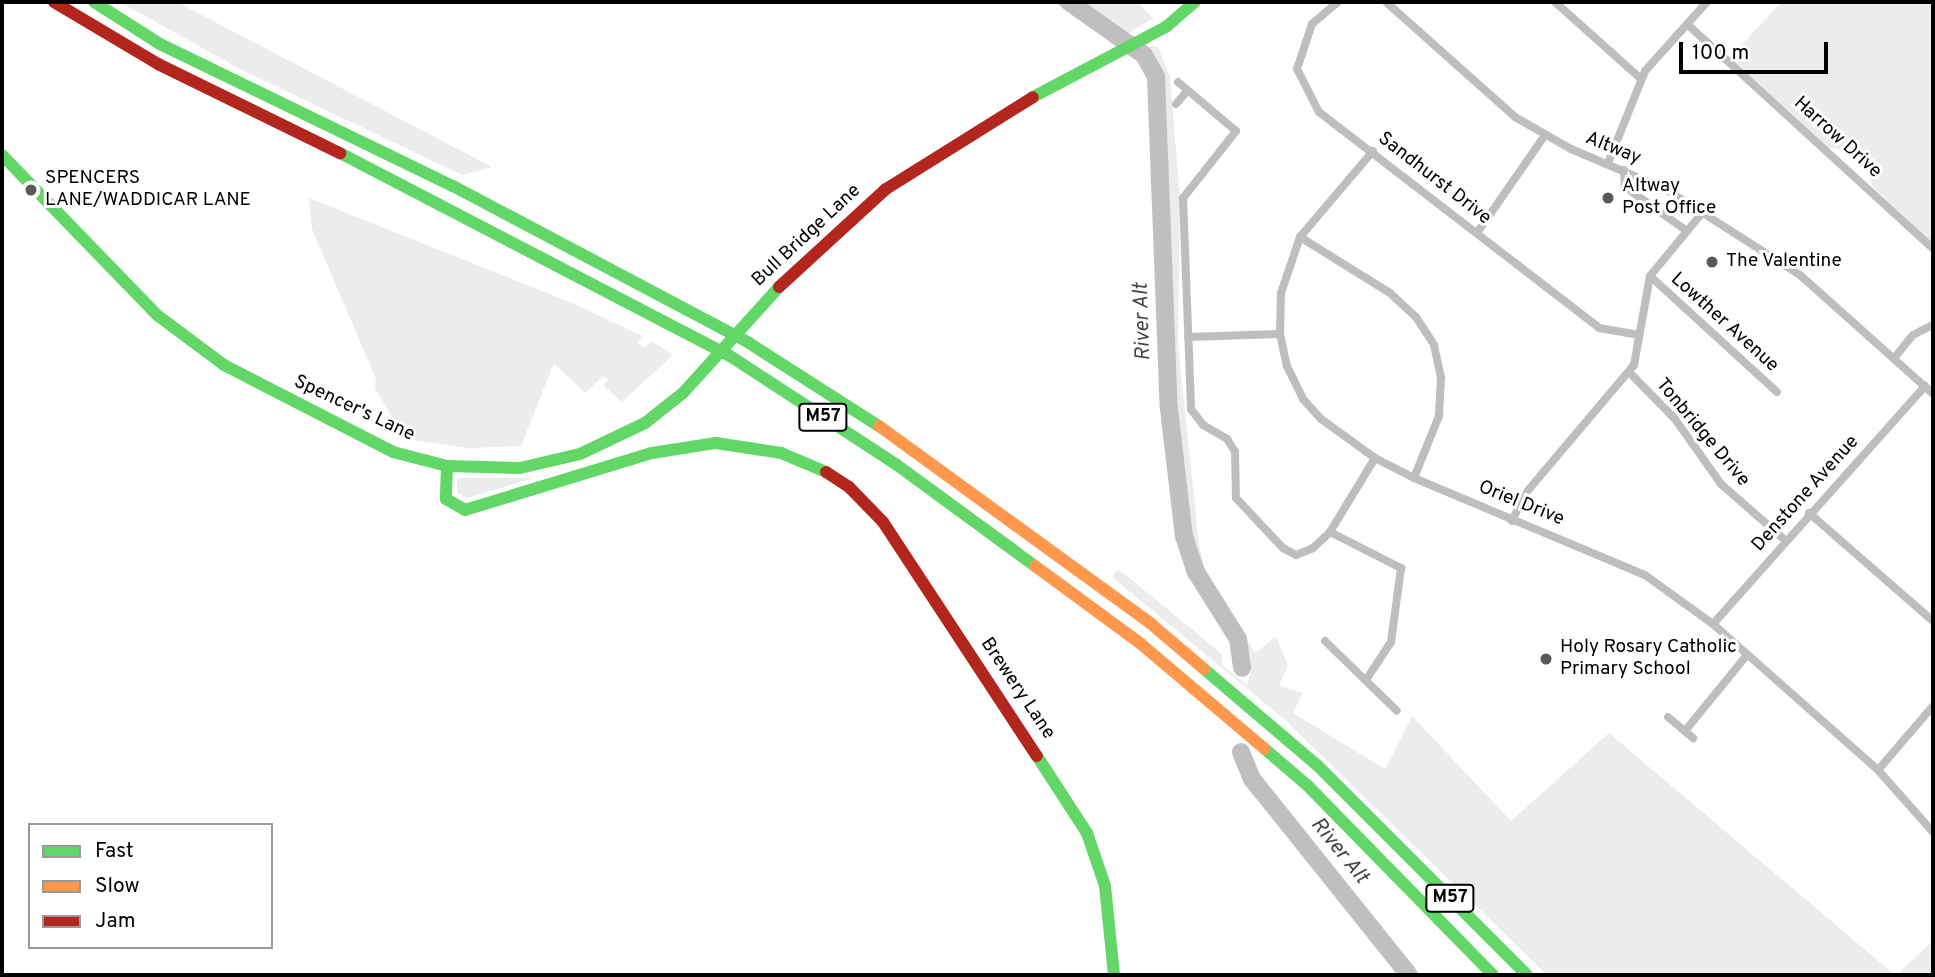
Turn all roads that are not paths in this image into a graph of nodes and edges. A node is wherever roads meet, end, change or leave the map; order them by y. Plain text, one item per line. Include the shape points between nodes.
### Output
1 (54, 2) edge
2 (94, 2) edge
3 (1195, 2) edge
4 (1338, 2) edge
5 (1386, 2) edge
6 (1555, 2) edge
7 (1707, 2) edge
8 (1687, 24) junction
9 (1641, 79) junction
10 (1178, 82) dead end
11 (1188, 90) junction
12 (1176, 104) dead end
13 (1545, 135) junction
14 (1373, 151) junction
15 (2, 155) edge
16 (1608, 163) junction
17 (1624, 170) junction
18 (1703, 212) junction
19 (1687, 231) junction
20 (1477, 233) junction
21 (1300, 237) junction
22 (1933, 249) edge
23 (1650, 276) junction
24 (1933, 325) edge
25 (1280, 334) junction
26 (1639, 335) junction
27 (1188, 337) junction
28 (1895, 357) junction
29 (1629, 372) junction
30 (1925, 386) junction
31 (1777, 392) dead end
32 (1933, 394) edge
33 (1375, 458) junction
34 (447, 466) junction
35 (1414, 478) junction
36 (1809, 513) junction
37 (1512, 521) junction
38 (1330, 532) junction
39 (1785, 540) junction
40 (1933, 621) edge
41 (1713, 624) junction
42 (1325, 641) dead end
43 (1747, 655) junction
44 (1366, 680) junction
45 (1933, 706) edge
46 (1397, 711) dead end
47 (1668, 718) dead end
48 (1685, 731) junction
49 (1693, 737) dead end
50 (1878, 770) junction
51 (1933, 832) edge
52 (1114, 975) edge
53 (1493, 975) edge
54 (1527, 975) edge

1 - 53 main road, M57 via 158,64 457,211 730,356 897,465 1140,644 1308,786
2 - 54 main road, M57 via 160,44 453,186 749,343 907,444 1150,623 1319,766
3 - 34 main road, Bull Bridge Lane via 1176,21 1142,41 996,116 922,162 855,213 750,318 705,371 645,422 580,454 520,468
4 - 14 street, Sandhurst Drive via 1312,24 1297,69 1319,112
5 - 13 street, Altway via 1511,113
6 - 9 street
7 - 8 street
8 - 9 street
8 - 22 street, Harrow Drive
9 - 16 street
10 - 11 street
11 - 12 street
11 - 27 street via 1236,131 1183,198
13 - 16 street, Altway
13 - 20 street
14 - 20 street, Sandhurst Drive
14 - 21 street, Oriel Drive
15 - 34 main road, Spencer's Lane via 130,289 197,347 366,440
16 - 17 street, Altway
17 - 18 street, Altway
17 - 19 street via 1621,179 1625,187
18 - 19 street
18 - 28 street, Altway via 1800,275
19 - 23 street
20 - 26 street, Sandhurst Drive via 1599,328
21 - 25 street, Oriel Drive via 1281,293
21 - 35 street via 1390,293 1416,317 1434,345 1441,377 1439,416
23 - 26 street
23 - 31 street, Lowther Avenue
24 - 28 street via 1913,335
25 - 27 street
25 - 33 street, Oriel Drive via 1287,366 1303,399 1321,419
26 - 29 street
27 - 38 street via 1191,409 1203,425 1227,439 1235,452 1236,498 1283,548 1296,555 1313,548
28 - 30 street, Altway
29 - 37 street via 1525,494
29 - 39 street, Tonbridge Drive via 1675,419 1721,484
30 - 32 street, Altway
30 - 36 street, Denstone Avenue
33 - 35 street, Oriel Drive
33 - 38 street
34 - 52 main road, Brewery Lane via 446,499 465,510 681,446 749,446 813,464 849,487 883,522 1073,808 1102,871
35 - 37 street, Oriel Drive
36 - 39 street, Denstone Avenue
36 - 40 street
37 - 41 street, Oriel Drive via 1591,549 1645,575
38 - 44 street via 1401,568 1391,642
39 - 41 street, Denstone Avenue
41 - 43 street, Oriel Drive
42 - 44 street
43 - 48 street
43 - 50 street, Oriel Drive
44 - 46 street
45 - 50 street
47 - 48 street
48 - 49 street
50 - 51 street, Oriel Drive

